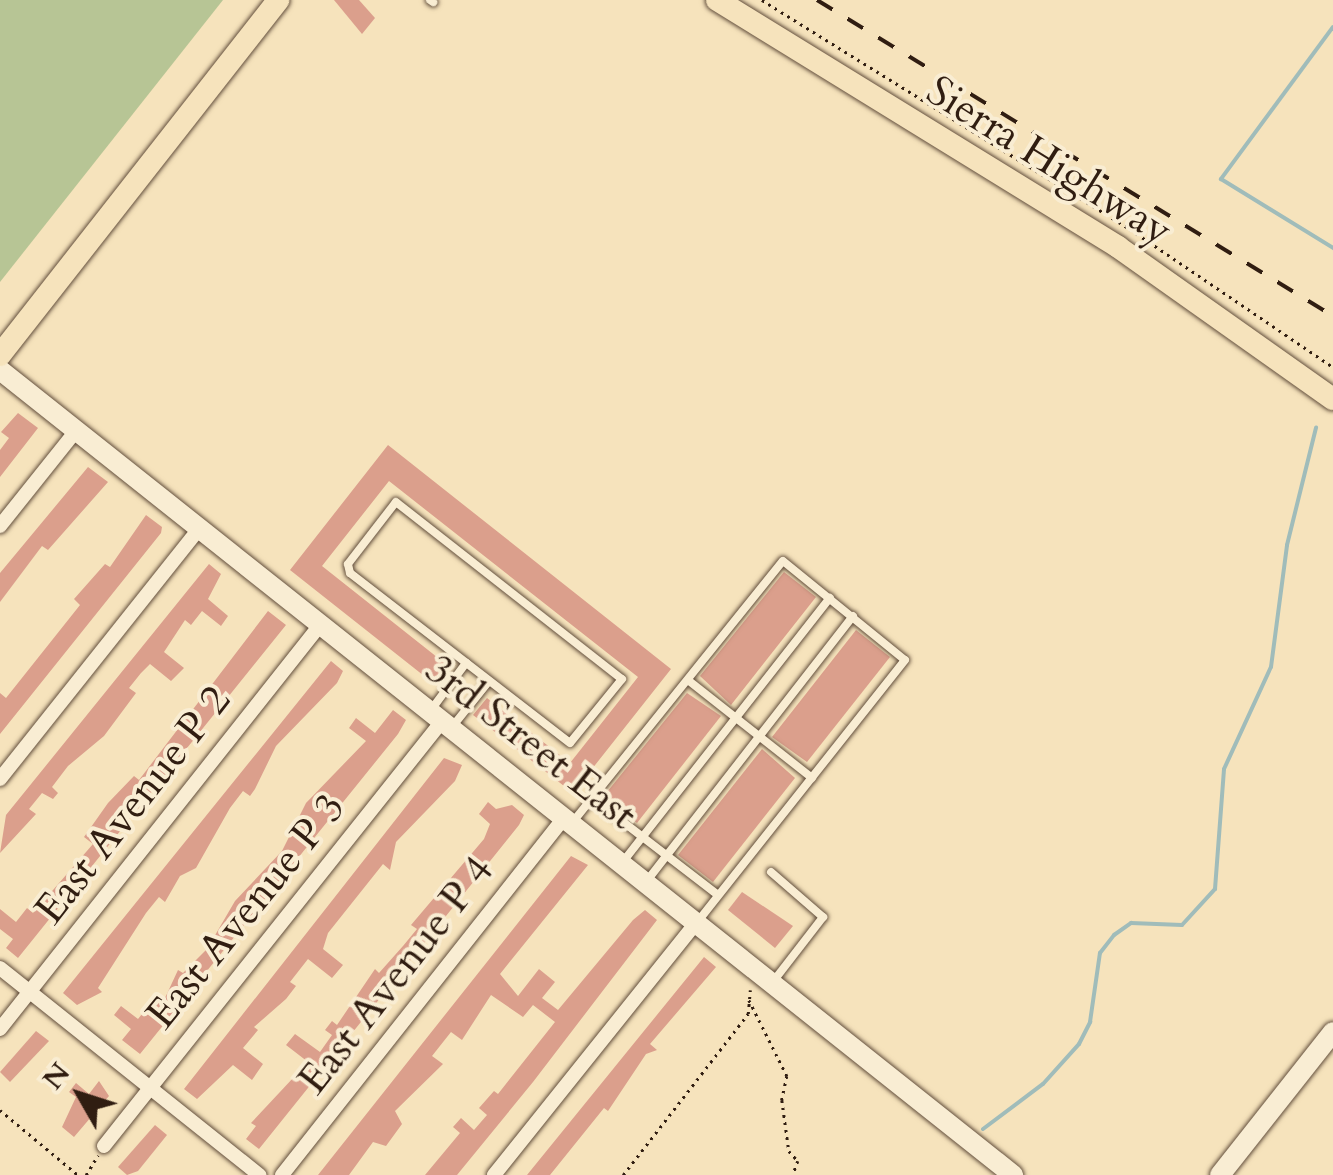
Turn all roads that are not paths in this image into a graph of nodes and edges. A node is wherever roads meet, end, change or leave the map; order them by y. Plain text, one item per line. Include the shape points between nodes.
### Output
1 (278, 0) edge
2 (717, 0) edge
3 (0, 355) edge
4 (0, 370) edge
5 (1333, 399) edge
6 (76, 432) junction
7 (0, 526) edge
8 (199, 529) junction
9 (830, 598) junction
10 (853, 616) junction
11 (320, 625) junction
12 (466, 663) junction
13 (688, 680) junction
14 (489, 681) junction
15 (442, 719) junction
16 (736, 720) junction
17 (758, 737) junction
18 (812, 778) junction
19 (0, 779) edge
20 (592, 798) junction
21 (569, 820) junction
22 (644, 837) junction
23 (667, 855) junction
24 (622, 863) junction
25 (771, 872) dead end
26 (646, 882) junction
27 (718, 895) junction
28 (697, 922) junction
29 (0, 968) edge
30 (772, 983) junction
31 (30, 992) junction
32 (0, 1029) edge
33 (1333, 1032) edge
34 (150, 1088) junction
35 (104, 1146) road end
36 (259, 1175) edge
37 (282, 1175) edge
38 (494, 1175) edge
39 (1013, 1175) edge
40 (1220, 1175) edge

1 - 3 main road
2 - 5 main road, Sierra Highway via 1118,247
4 - 6 street, 3rd Street East
6 - 7 street
6 - 8 street, 3rd Street East
8 - 11 street, 3rd Street East
8 - 19 street
9 - 10 lane
9 - 13 lane via 783,561
9 - 16 lane
10 - 17 lane
10 - 18 lane via 905,660
11 - 15 street, 3rd Street East
11 - 31 street, East Avenue P 2
12 - 14 lane
12 - 14 lane via 348,568 396,502 622,679 570,743
12 - 15 lane
13 - 16 lane
13 - 20 lane
14 - 15 lane
15 - 21 street, 3rd Street East
15 - 34 street, East Avenue P 3
16 - 17 lane
16 - 22 lane
17 - 18 lane
17 - 23 lane
18 - 27 lane
20 - 21 lane
20 - 22 lane
21 - 24 street, 3rd Street East
21 - 37 street, East Avenue P 4
22 - 23 lane
22 - 24 lane
23 - 26 lane
23 - 27 lane
24 - 26 street, 3rd Street East
25 - 30 lane via 823,917
26 - 28 street, 3rd Street East
27 - 28 lane
28 - 30 street, 3rd Street East
28 - 38 street
29 - 31 street
30 - 39 street, 3rd Street East
31 - 32 street, East Avenue P 2
31 - 34 street
33 - 40 street
34 - 35 street, East Avenue P 3
34 - 36 street

